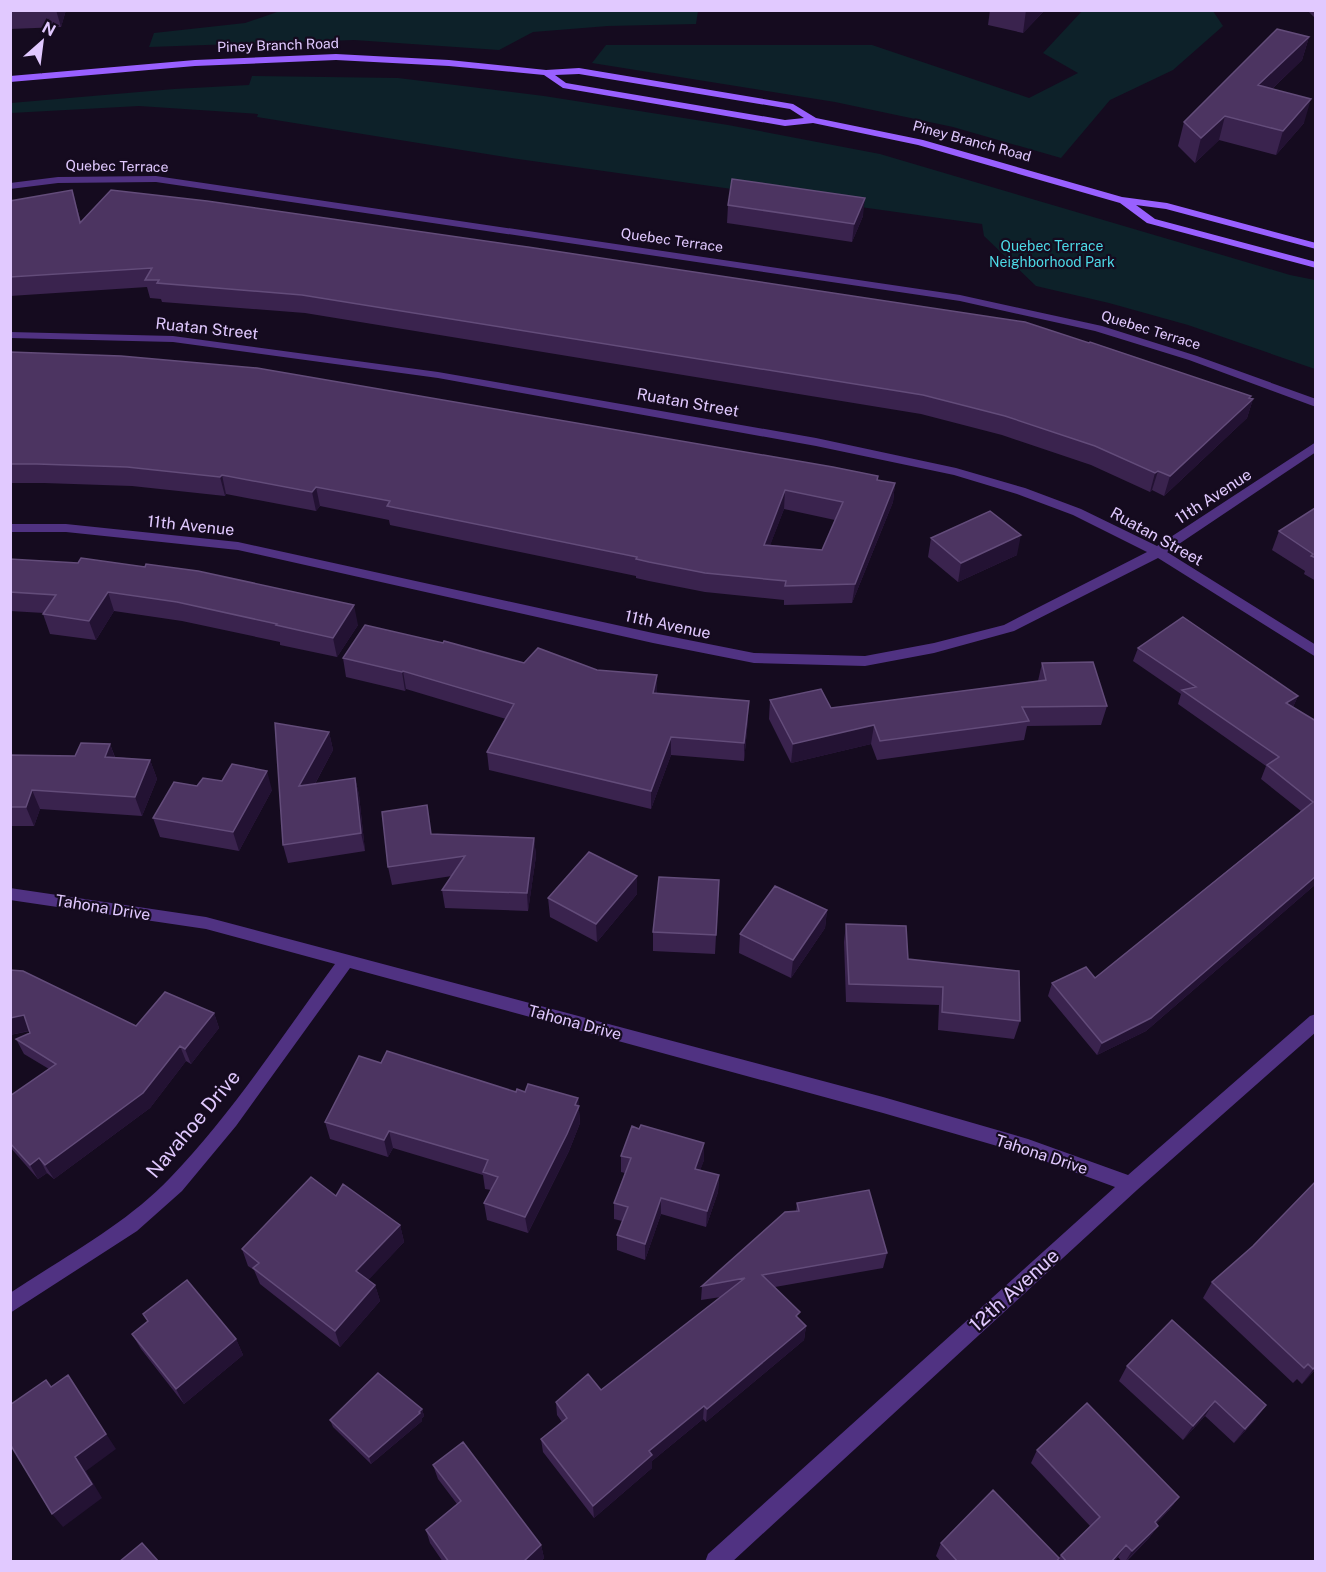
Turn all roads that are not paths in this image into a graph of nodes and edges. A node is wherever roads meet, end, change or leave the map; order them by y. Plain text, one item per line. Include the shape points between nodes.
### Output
1 (546, 73) junction
2 (10, 79) edge
3 (813, 120) junction
4 (10, 186) edge
5 (1121, 200) junction
6 (1316, 246) edge
7 (1316, 265) edge
8 (10, 335) edge
9 (1316, 404) edge
10 (1316, 446) edge
11 (10, 528) edge
12 (1158, 552) junction
13 (1316, 652) edge
14 (10, 894) edge
15 (347, 960) junction
16 (1316, 1021) edge
17 (1131, 1184) junction
18 (10, 1304) edge
19 (716, 1562) edge

1 - 2 main road, Piney Branch Road via 336,57 195,63
1 - 3 main road, Piney Branch Road via 579,71 793,107
1 - 3 main road, Piney Branch Road via 563,85 785,123
3 - 5 main road, Piney Branch Road via 920,142
4 - 9 street, Quebec Terrace via 58,180 156,179 960,298 1098,328
5 - 6 main road, Piney Branch Road via 1167,206
5 - 7 main road, Piney Branch Road via 1151,221
8 - 12 street, Ruatan Street via 173,339 357,364 878,454 1021,491 1077,512
10 - 12 street, 11th Avenue
11 - 12 street, 11th Avenue via 66,528 238,546 754,658 865,662 1009,628
12 - 13 street, Ruatan Street
14 - 15 street, Tahona Drive via 206,923
15 - 17 street, Tahona Drive via 894,1108 1028,1147
15 - 18 street, Navahoe Drive via 230,1120 176,1185 130,1225
16 - 17 street, 12th Avenue
17 - 19 street, 12th Avenue

